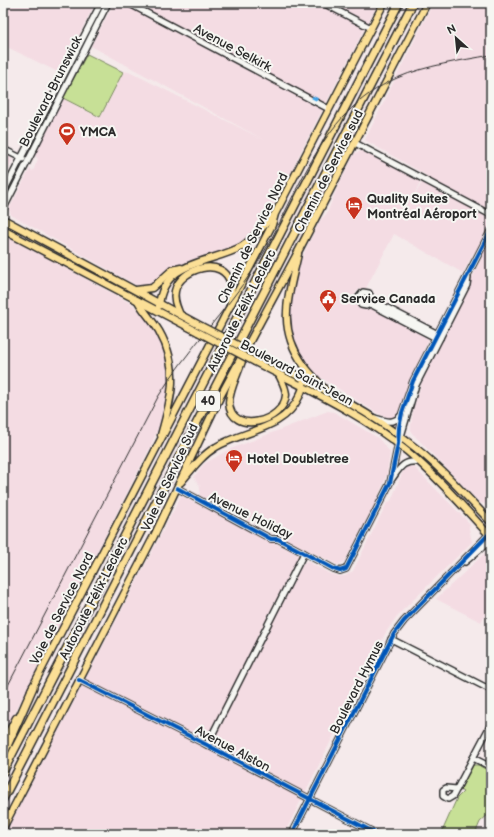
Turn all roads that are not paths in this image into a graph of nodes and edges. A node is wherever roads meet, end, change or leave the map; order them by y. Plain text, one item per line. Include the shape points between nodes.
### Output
1 (101, 3) edge
2 (108, 3) edge
3 (128, 3) edge
4 (322, 3) edge
5 (384, 3) edge
6 (399, 3) edge
7 (413, 3) edge
8 (427, 3) edge
9 (371, 28) junction
10 (82, 46) junction
11 (329, 109) junction
12 (355, 143) junction
13 (3, 149) edge
14 (21, 158) junction
15 (27, 162) junction
16 (3, 194) edge
17 (3, 210) edge
18 (275, 214) junction
19 (491, 215) edge
20 (3, 219) edge
21 (3, 230) edge
22 (491, 230) edge
23 (299, 250) junction
24 (185, 267) junction
25 (136, 290) junction
26 (138, 301) junction
27 (371, 302) dead end
28 (159, 304) junction
29 (230, 309) junction
30 (158, 311) junction
31 (180, 315) junction
32 (200, 329) junction
33 (437, 336) junction
34 (247, 348) junction
35 (259, 360) junction
36 (279, 375) junction
37 (303, 379) junction
38 (303, 387) junction
39 (328, 392) junction
40 (402, 413) junction
41 (373, 418) junction
42 (400, 435) junction
43 (158, 444) junction
44 (398, 444) junction
45 (419, 462) junction
46 (138, 482) joint
47 (390, 483) junction
48 (177, 488) junction
49 (491, 522) edge
50 (490, 536) edge
51 (304, 553) junction
52 (391, 639) junction
53 (79, 680) junction
54 (33, 687) junction
55 (491, 690) edge
56 (491, 724) edge
57 (4, 740) edge
58 (207, 744) junction
59 (3, 755) edge
60 (473, 758) junction
61 (491, 767) edge
62 (3, 772) edge
63 (457, 788) dead end
64 (3, 799) edge
65 (310, 799) junction
66 (3, 828) edge
67 (292, 834) edge
68 (377, 834) edge

1 - 10 street, Boulevard Brunswick
2 - 10 street, Boulevard Brunswick
3 - 11 street, Avenue Selkirk
4 - 9 street
5 - 9 main road, Chemin de Service Nord
6 - 62 highway, Autoroute Félix-Leclerc / 40
7 - 64 highway, Autoroute Félix-Leclerc / 40
8 - 12 main road, Chemin de Service sud
9 - 11 main road, Chemin de Service Nord
10 - 14 street, Boulevard Brunswick
10 - 15 street, Boulevard Brunswick
11 - 18 main road, Chemin de Service Nord
12 - 19 street
12 - 23 main road, Chemin de Service sud
13 - 14 street
14 - 15 street
14 - 16 street, Boulevard Brunswick
15 - 17 street, Boulevard Brunswick
18 - 24 main road via 254,237 240,247
18 - 29 main road, Chemin de Service Nord
20 - 25 main road, Boulevard Saint-Jean
21 - 26 main road, Boulevard Saint-Jean
22 - 33 street, Avenue Holiday
23 - 34 main road, Chemin de Service sud
23 - 39 main road via 287,304 288,328 301,362
24 - 25 main road via 172,270 152,288
24 - 28 main road via 165,284
25 - 28 main road, Boulevard Saint-Jean
26 - 30 main road, Boulevard Saint-Jean
26 - 43 main road via 163,339 172,372 172,397
27 - 33 street
28 - 30 main road
28 - 31 main road, Boulevard Saint-Jean
29 - 31 main road via 231,287 228,277 218,269 206,268 191,273 177,285 174,299
29 - 43 main road, Chemin de Service Nord
30 - 32 main road, Boulevard Saint-Jean
31 - 32 main road, Boulevard Saint-Jean
32 - 35 main road, Boulevard Saint-Jean, bridge
33 - 40 street, Avenue Holiday via 413,381
33 - 42 street, Avenue Holiday via 416,385
34 - 36 main road via 230,398 231,409 238,419 249,423 259,422 280,408 286,395
34 - 48 main road, Voie de Service Sud
35 - 36 main road, Boulevard Saint-Jean
35 - 37 main road, Boulevard Saint-Jean
36 - 38 main road, Boulevard Saint-Jean
37 - 38 main road
37 - 39 main road, Boulevard Saint-Jean
38 - 44 main road, Boulevard Saint-Jean via 366,422
38 - 48 main road via 295,406 286,416 212,449
39 - 41 main road, Boulevard Saint-Jean
40 - 41 street via 392,422
40 - 42 street, Avenue Holiday
41 - 42 main road, Boulevard Saint-Jean
42 - 44 street, Avenue Holiday
42 - 49 main road, Boulevard Saint-Jean
43 - 46 main road, Chemin de Service Nord
44 - 45 main road, Boulevard Saint-Jean
44 - 47 street, Avenue Holiday
45 - 47 street via 410,461 403,464
45 - 50 main road, Boulevard Saint-Jean
46 - 54 main road, Voie de Service Nord
47 - 51 street, Avenue Holiday via 346,569 336,570
48 - 51 street, Avenue Holiday via 266,536 278,539
48 - 53 main road, Voie de Service Sud
50 - 52 street, Boulevard Hymus via 472,550 461,565 407,618
51 - 58 street
52 - 55 street
52 - 65 street, Boulevard Hymus
53 - 58 street, Avenue Alston
53 - 66 main road, Voie de Service Sud
54 - 57 main road, Voie de Service Nord
54 - 59 highway
56 - 60 street
58 - 65 street, Avenue Alston
60 - 61 street
60 - 63 street
65 - 67 street, Boulevard Hymus
65 - 68 street, Avenue Alston

